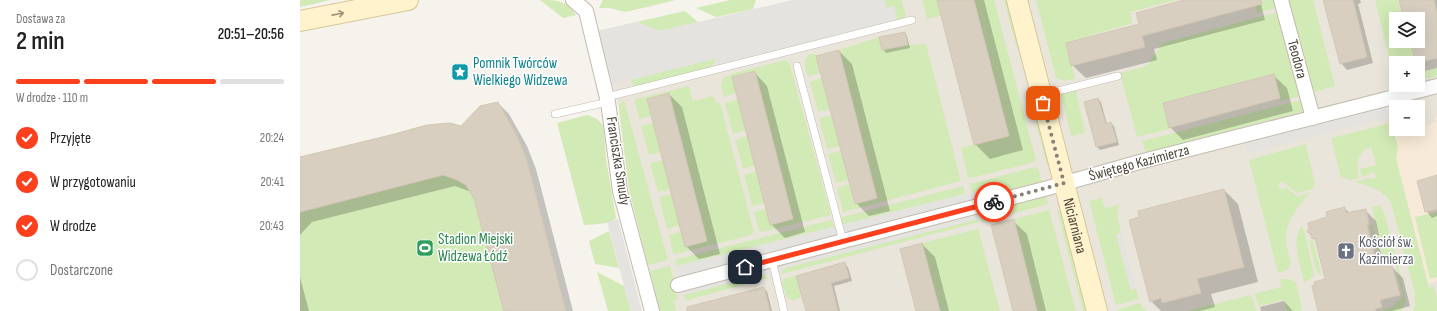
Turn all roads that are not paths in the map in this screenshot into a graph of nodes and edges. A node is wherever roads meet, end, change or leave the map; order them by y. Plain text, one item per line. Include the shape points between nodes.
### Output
1 (408, 0) edge
2 (573, 0) edge
3 (1017, 0) edge
4 (1282, 0) edge
5 (589, 6) edge
6 (912, 20) dead end
7 (300, 21) edge
8 (797, 66) dead end
9 (1118, 76) dead end
10 (1437, 86) edge
11 (1041, 96) junction
12 (608, 99) junction
13 (555, 114) dead end
14 (1313, 118) junction
15 (1064, 183) junction
16 (843, 241) junction
17 (772, 260) junction
18 (678, 285) dead end
19 (652, 311) edge
20 (784, 311) edge
21 (1097, 311) edge

7 -> 1 street
2 - 5 street, Franciszka Smudy
3 - 11 street, Niciarniana
4 - 14 street, Teodora
5 - 12 street, Franciszka Smudy
6 - 12 lane
8 - 16 lane
9 - 11 lane
10 - 14 street, Świętego Kazimierza
11 - 15 street, Niciarniana
12 - 13 lane
12 - 19 street, Franciszka Smudy via 620,191
14 - 15 street, Świętego Kazimierza
15 - 16 street, Świętego Kazimierza
15 - 21 street, Niciarniana
16 - 17 street, Świętego Kazimierza
17 - 18 street, Świętego Kazimierza
17 - 20 lane

